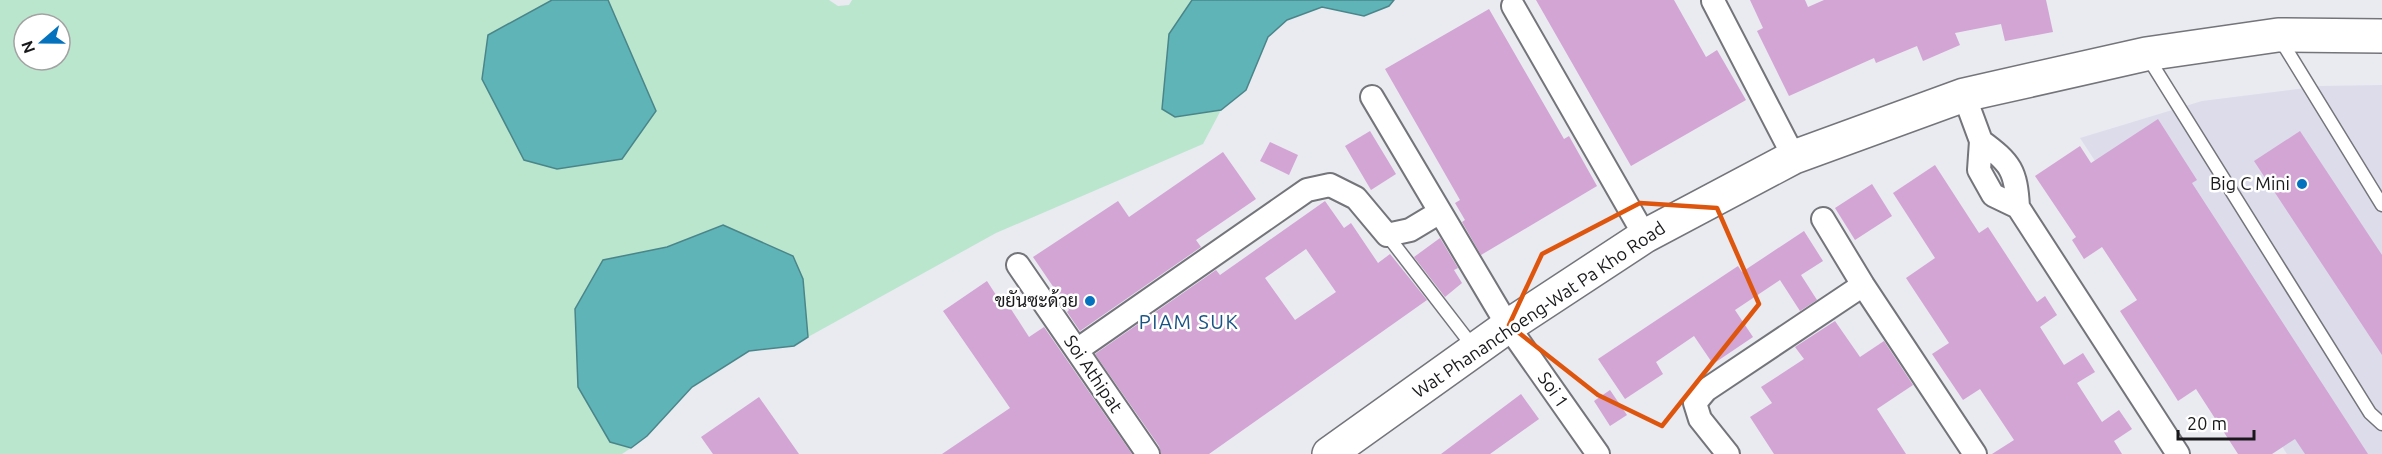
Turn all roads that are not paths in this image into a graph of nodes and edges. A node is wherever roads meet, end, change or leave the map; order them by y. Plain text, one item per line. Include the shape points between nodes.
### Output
1 (1713, 1) edge
2 (1513, 6) dead end
3 (2278, 35) junction
4 (2382, 36) edge
5 (2146, 54) junction
6 (1964, 95) junction
7 (1372, 97) dead end
8 (1794, 157) junction
9 (2382, 205) edge
10 (1440, 212) junction
11 (1823, 219) dead end
12 (1388, 235) junction
13 (1646, 236) junction
14 (1018, 265) dead end
15 (1863, 285) junction
16 (1508, 326) junction
17 (1475, 349) junction
18 (1077, 350) junction
19 (2382, 424) edge
20 (1342, 450) edge
21 (1148, 454) edge
22 (1598, 454) edge
23 (1728, 454) edge
24 (1975, 454) edge
25 (2178, 454) edge

1 - 8 street
2 - 13 street
3 - 4 main road, Wat Phananchoeng-Wat Pa Kho Road
3 - 5 main road, Wat Phananchoeng-Wat Pa Kho Road
3 - 9 lane
5 - 6 main road, Wat Phananchoeng-Wat Pa Kho Road
5 - 19 lane via 2370,412
6 - 8 main road, Wat Phananchoeng-Wat Pa Kho Road
6 - 25 street via 1981,141 1979,170 1993,195 2018,207
7 - 10 street, Soi 1
8 - 13 main road, Wat Phananchoeng-Wat Pa Kho Road
10 - 12 street via 1410,230
10 - 16 street, Soi 1
11 - 15 street
12 - 17 lane
12 - 18 street via 1356,198 1330,185 1307,190
13 - 16 main road, Wat Phananchoeng-Wat Pa Kho Road
14 - 18 street, Soi Athipat
15 - 23 street via 1706,390 1695,403 1700,419
15 - 24 street
16 - 17 main road, Wat Phananchoeng-Wat Pa Kho Road
16 - 22 street, Soi 1
17 - 20 main road, Wat Phananchoeng-Wat Pa Kho Road
18 - 21 street, Soi Athipat

